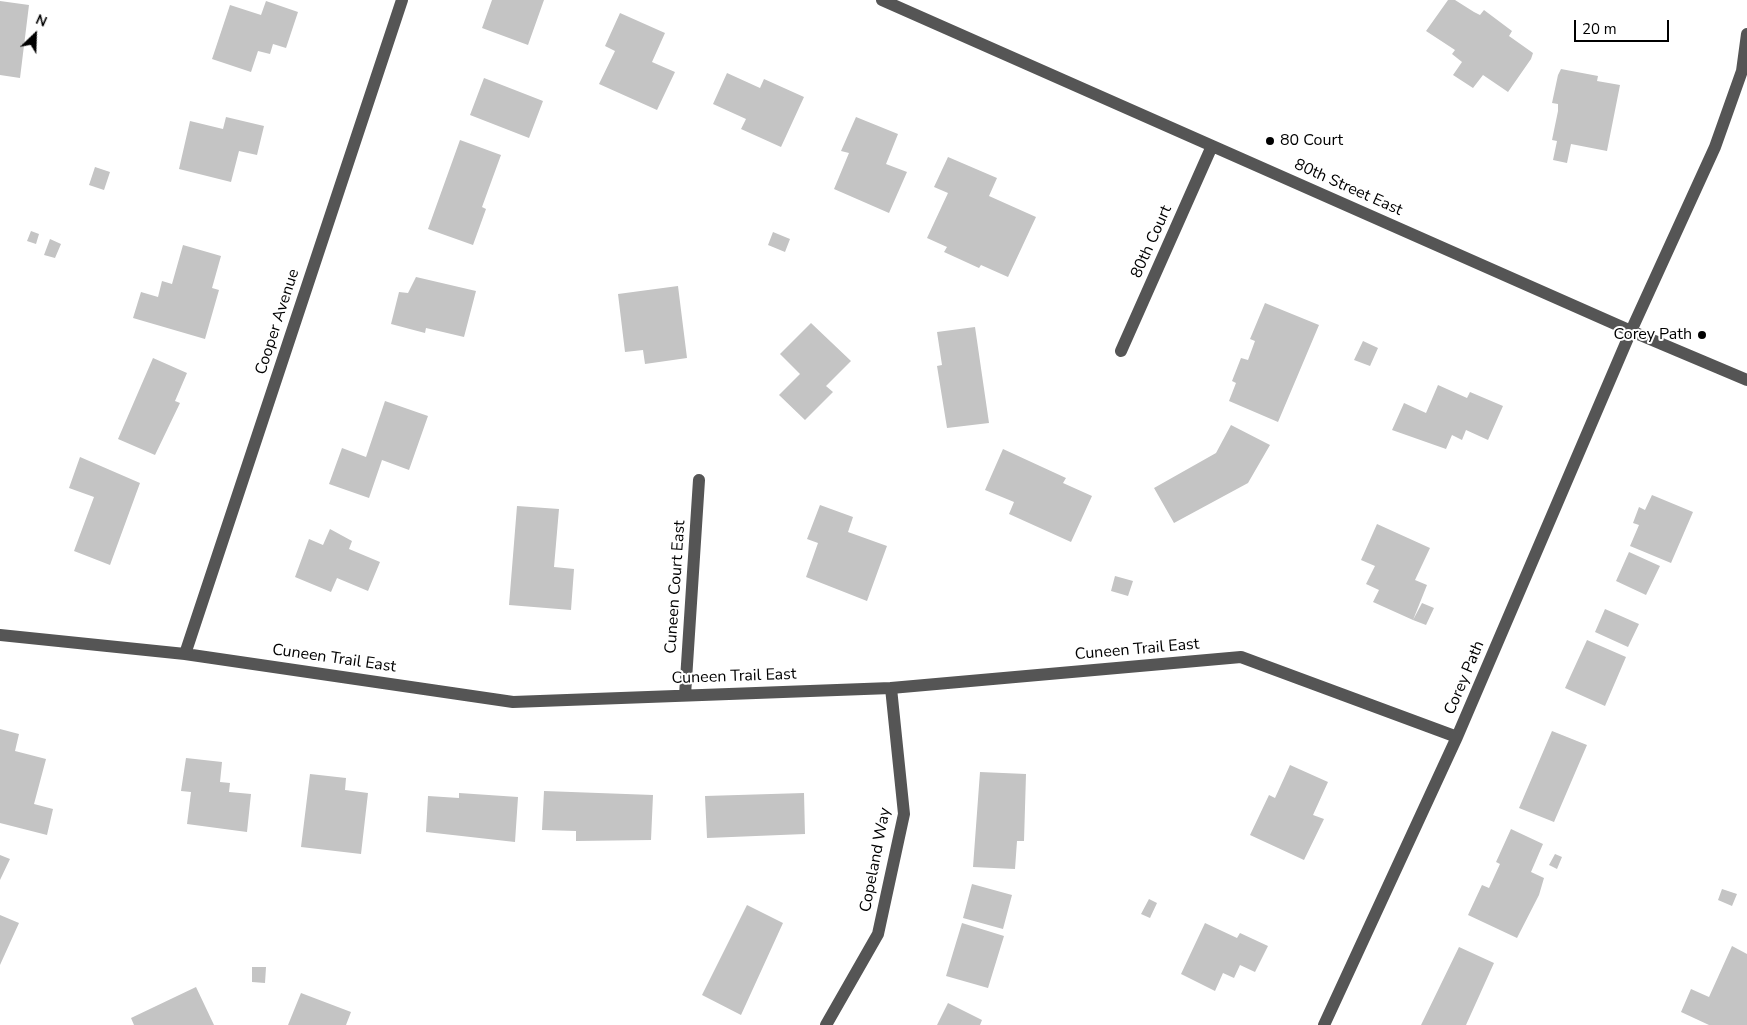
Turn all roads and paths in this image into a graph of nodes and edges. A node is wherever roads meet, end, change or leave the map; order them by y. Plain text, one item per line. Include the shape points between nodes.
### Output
1 (402, 0) edge
2 (882, 0) edge
3 (1747, 34) edge
4 (1212, 146) junction
5 (1631, 331) junction
6 (1121, 351) dead end
7 (1747, 380) edge
8 (699, 480) dead end
9 (0, 635) edge
10 (185, 654) junction
11 (891, 688) junction
12 (684, 695) junction
13 (1457, 737) junction
14 (826, 1025) edge
15 (1324, 1025) edge

1 - 10 street, Cooper Avenue
2 - 4 street, 80th Street East
3 - 5 street, Corey Path via 1742,71 1715,147
4 - 5 street, 80th Street East
4 - 6 street, 80th Court
5 - 7 street, 80th Street East
5 - 13 street, Corey Path
8 - 12 street, Cuneen Court East
9 - 10 street, Cuneen Trail East
10 - 12 street, Cuneen Trail East via 513,702
11 - 12 street, Cuneen Trail East
11 - 13 street, Cuneen Trail East via 1241,657
11 - 14 street, Copeland Way via 904,814 878,934
13 - 15 street, Corey Path

